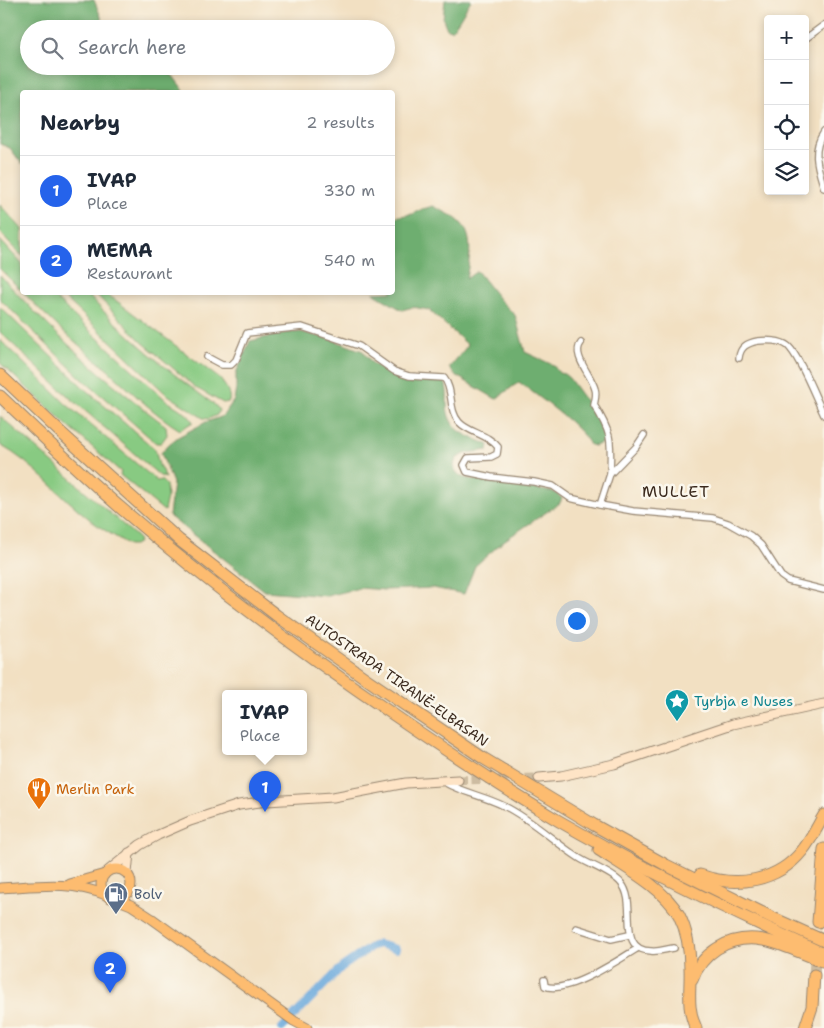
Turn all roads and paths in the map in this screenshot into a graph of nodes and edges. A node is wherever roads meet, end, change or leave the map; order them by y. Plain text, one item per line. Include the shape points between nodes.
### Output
1 (824, 25) edge
2 (809, 36) edge
3 (824, 132) edge
4 (824, 188) edge
5 (580, 343) dead end
6 (207, 357) dead end
7 (739, 358) dead end
8 (0, 375) edge
9 (0, 396) edge
10 (824, 415) edge
11 (644, 435) dead end
12 (610, 474) junction
13 (600, 505) junction
14 (824, 590) edge
15 (821, 706) edge
16 (539, 778) tunnel mouth
17 (442, 780) junction
18 (458, 780) tunnel mouth
19 (824, 815) edge
20 (590, 838) junction
21 (824, 849) edge
22 (129, 853) junction
23 (666, 865) junction
24 (106, 873) junction
25 (127, 873) junction
26 (68, 884) junction
27 (0, 888) edge
28 (130, 892) junction
29 (106, 895) junction
30 (116, 899) junction
31 (151, 918) junction
32 (818, 922) tunnel mouth
33 (576, 928) dead end
34 (629, 936) junction
35 (824, 941) edge
36 (638, 948) junction
37 (674, 948) dead end
38 (824, 954) edge
39 (824, 961) edge
40 (814, 975) tunnel mouth
41 (544, 980) dead end
42 (690, 992) junction
43 (304, 1026) edge
44 (696, 1028) edge
45 (805, 1028) edge

1 - 2 street
3 - 4 street via 818,140 816,162
5 - 12 street via 579,354 596,391 594,405 610,436
6 - 13 street via 222,365 231,365 247,333 274,329 302,327 350,342 394,370 409,376 444,378 448,382 454,414 459,422 498,447 494,456 468,458 464,465 467,472 553,486 570,498
7 - 10 street via 744,346 751,343 769,341 786,345 807,378
8 - 23 highway, AUTOSTRADA TIRANË-ELBASAN via 179,540 276,615 483,758
9 - 20 highway, AUTOSTRADA TIRANË-ELBASAN via 121,508 269,626 468,764
11 - 12 street
12 - 13 street
13 - 14 street via 700,516 728,523 761,545 781,576 788,581
15 - 16 main road via 733,724 614,764
17 - 18 main road
17 - 22 main road via 399,784 333,797 239,805 158,834
17 - 34 street via 464,792 504,806 578,858 621,882 629,907
19 - 23 highway via 794,860 758,880 721,881 699,875 674,862
20 - 38 highway, AUTOSTRADA TIRANË-ELBASAN
20 - 42 highway via 594,846 667,899 679,916 689,950
21 - 32 highway
22 - 24 main road
22 - 25 main road
23 - 35 highway, AUTOSTRADA TIRANË-ELBASAN
24 - 25 main road via 117,869
24 - 26 main road
24 - 29 main road via 101,885
25 - 28 main road via 132,881
26 - 27 main road
26 - 29 main road
28 - 30 main road
28 - 31 main road
29 - 30 main road
30 - 31 main road
31 - 43 main road
33 - 34 street via 612,939
34 - 36 street
36 - 37 street via 650,952
36 - 41 street via 559,988 545,986
39 - 42 highway via 769,941 734,941 717,948 705,959 694,974
40 - 45 highway via 812,1007
42 - 44 highway

